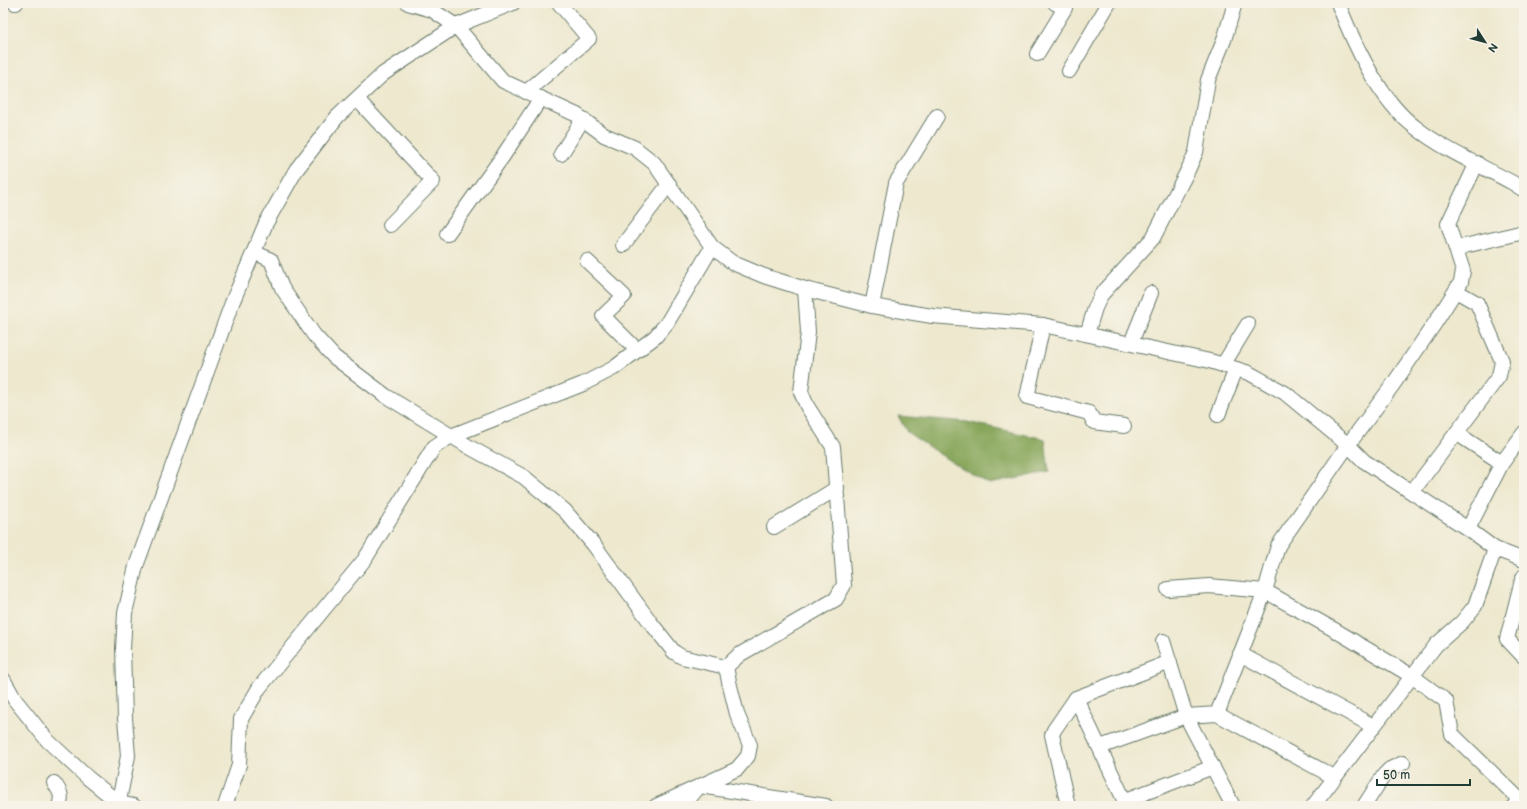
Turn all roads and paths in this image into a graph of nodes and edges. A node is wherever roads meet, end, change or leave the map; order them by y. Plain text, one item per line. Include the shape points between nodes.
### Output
1 (408, 3) edge
2 (513, 3) edge
3 (559, 3) edge
4 (1055, 3) edge
5 (1109, 3) edge
6 (1235, 3) edge
7 (1338, 3) edge
8 (488, 7) edge
9 (456, 26) junction
10 (1037, 54) dead end
11 (1069, 71) dead end
12 (526, 92) junction
13 (541, 98) junction
14 (357, 99) junction
15 (937, 116) dead end
16 (583, 119) junction
17 (561, 154) dead end
18 (1477, 163) junction
19 (669, 184) junction
20 (1524, 190) edge
21 (390, 226) dead end
22 (1524, 232) edge
23 (448, 234) dead end
24 (623, 245) dead end
25 (712, 247) junction
26 (1456, 248) junction
27 (254, 252) junction
28 (587, 261) dead end
29 (805, 289) junction
30 (1456, 291) junction
31 (1151, 293) dead end
32 (872, 306) junction
33 (1248, 324) dead end
34 (1043, 325) junction
35 (1087, 334) junction
36 (1131, 343) junction
37 (637, 350) junction
38 (1229, 367) junction
39 (1218, 414) dead end
40 (1124, 426) dead end
41 (1524, 432) edge
42 (1456, 433) junction
43 (451, 436) junction
44 (1348, 445) junction
45 (1502, 463) junction
46 (837, 488) junction
47 (1412, 492) junction
48 (774, 527) dead end
49 (1468, 529) junction
50 (1495, 549) junction
51 (1524, 560) edge
52 (1524, 576) edge
53 (1168, 589) dead end
54 (1265, 591) junction
55 (1163, 642) dead end
56 (1240, 654) junction
57 (1523, 656) edge
58 (1170, 662) junction
59 (726, 667) junction
60 (1412, 676) junction
61 (3, 679) edge
62 (1076, 698) junction
63 (1217, 714) junction
64 (1186, 716) junction
65 (1373, 726) junction
66 (1100, 747) junction
67 (1403, 763) dead end
68 (1213, 767) junction
69 (1334, 777) junction
70 (54, 782) dead end
71 (700, 786) junction
72 (1126, 803) edge
73 (119, 805) edge
74 (60, 806) edge
75 (134, 806) edge
76 (226, 806) edge
77 (656, 806) edge
78 (683, 806) edge
79 (826, 806) edge
80 (1068, 806) edge
81 (1233, 806) edge
82 (1313, 806) edge
83 (1364, 806) edge
84 (1514, 806) edge

1 - 9 street via 432,10
2 - 8 street
3 - 12 street via 589,39
4 - 10 street via 1065,8
5 - 11 street
6 - 35 street via 1208,80 1196,152 1188,170 1153,238 1101,295
7 - 18 street via 1375,80 1393,107 1435,141
8 - 9 street
9 - 12 street via 503,81
9 - 14 street via 383,74
12 - 13 street
13 - 16 street
13 - 23 street
14 - 21 street via 433,181
14 - 27 street via 337,118 296,170 266,223
15 - 32 street via 896,183
16 - 17 street
16 - 19 street via 604,135 635,148 654,163
18 - 20 street
18 - 26 street via 1448,224
19 - 24 street
19 - 25 street
22 - 26 street
25 - 29 street via 733,263
25 - 37 street via 667,323
26 - 30 street via 1463,271
27 - 43 street via 271,260 282,288 314,335 334,357 386,396
27 - 73 street via 232,303 136,566 125,613 123,649 128,756
28 - 37 street via 624,296 603,316
29 - 32 street
29 - 46 street via 808,332 801,392 833,447
30 - 42 street via 1477,303 1502,361 1499,376
30 - 44 street via 1392,386
31 - 36 street
32 - 34 street via 932,316
33 - 38 street
34 - 35 street
34 - 40 street via 1027,397 1088,414 1094,422
35 - 36 street
36 - 38 street
37 - 43 street via 614,368 583,384
38 - 39 street
38 - 44 street via 1249,373 1285,393
41 - 45 street
42 - 45 street
42 - 47 street
43 - 59 street via 524,477 565,510 674,652 682,657
43 - 76 street via 434,447 365,559 259,688 242,719 239,765
44 - 47 street via 1364,461
44 - 54 street via 1278,546
45 - 49 street
46 - 48 street
46 - 59 street via 844,585 836,599 739,655
47 - 49 street
49 - 50 street
50 - 51 street
50 - 60 street via 1475,606 1462,622 1436,645
52 - 57 street via 1507,639
53 - 54 street via 1209,586
54 - 56 street
54 - 60 street
55 - 58 street
56 - 63 street
56 - 65 street
58 - 62 street
58 - 64 street
59 - 71 street via 737,714 750,745 748,756 737,769
60 - 65 street
60 - 84 street via 1446,702 1452,734 1519,799
61 - 73 street via 15,700 48,741
62 - 66 street
62 - 80 street via 1052,735
63 - 64 street
63 - 69 street
64 - 66 street
64 - 68 street
65 - 69 street
66 - 72 street
67 - 83 street via 1384,775
68 - 72 street
68 - 81 street
69 - 82 street
70 - 74 street via 60,790
71 - 77 street
71 - 78 street
71 - 79 street
73 - 75 street

